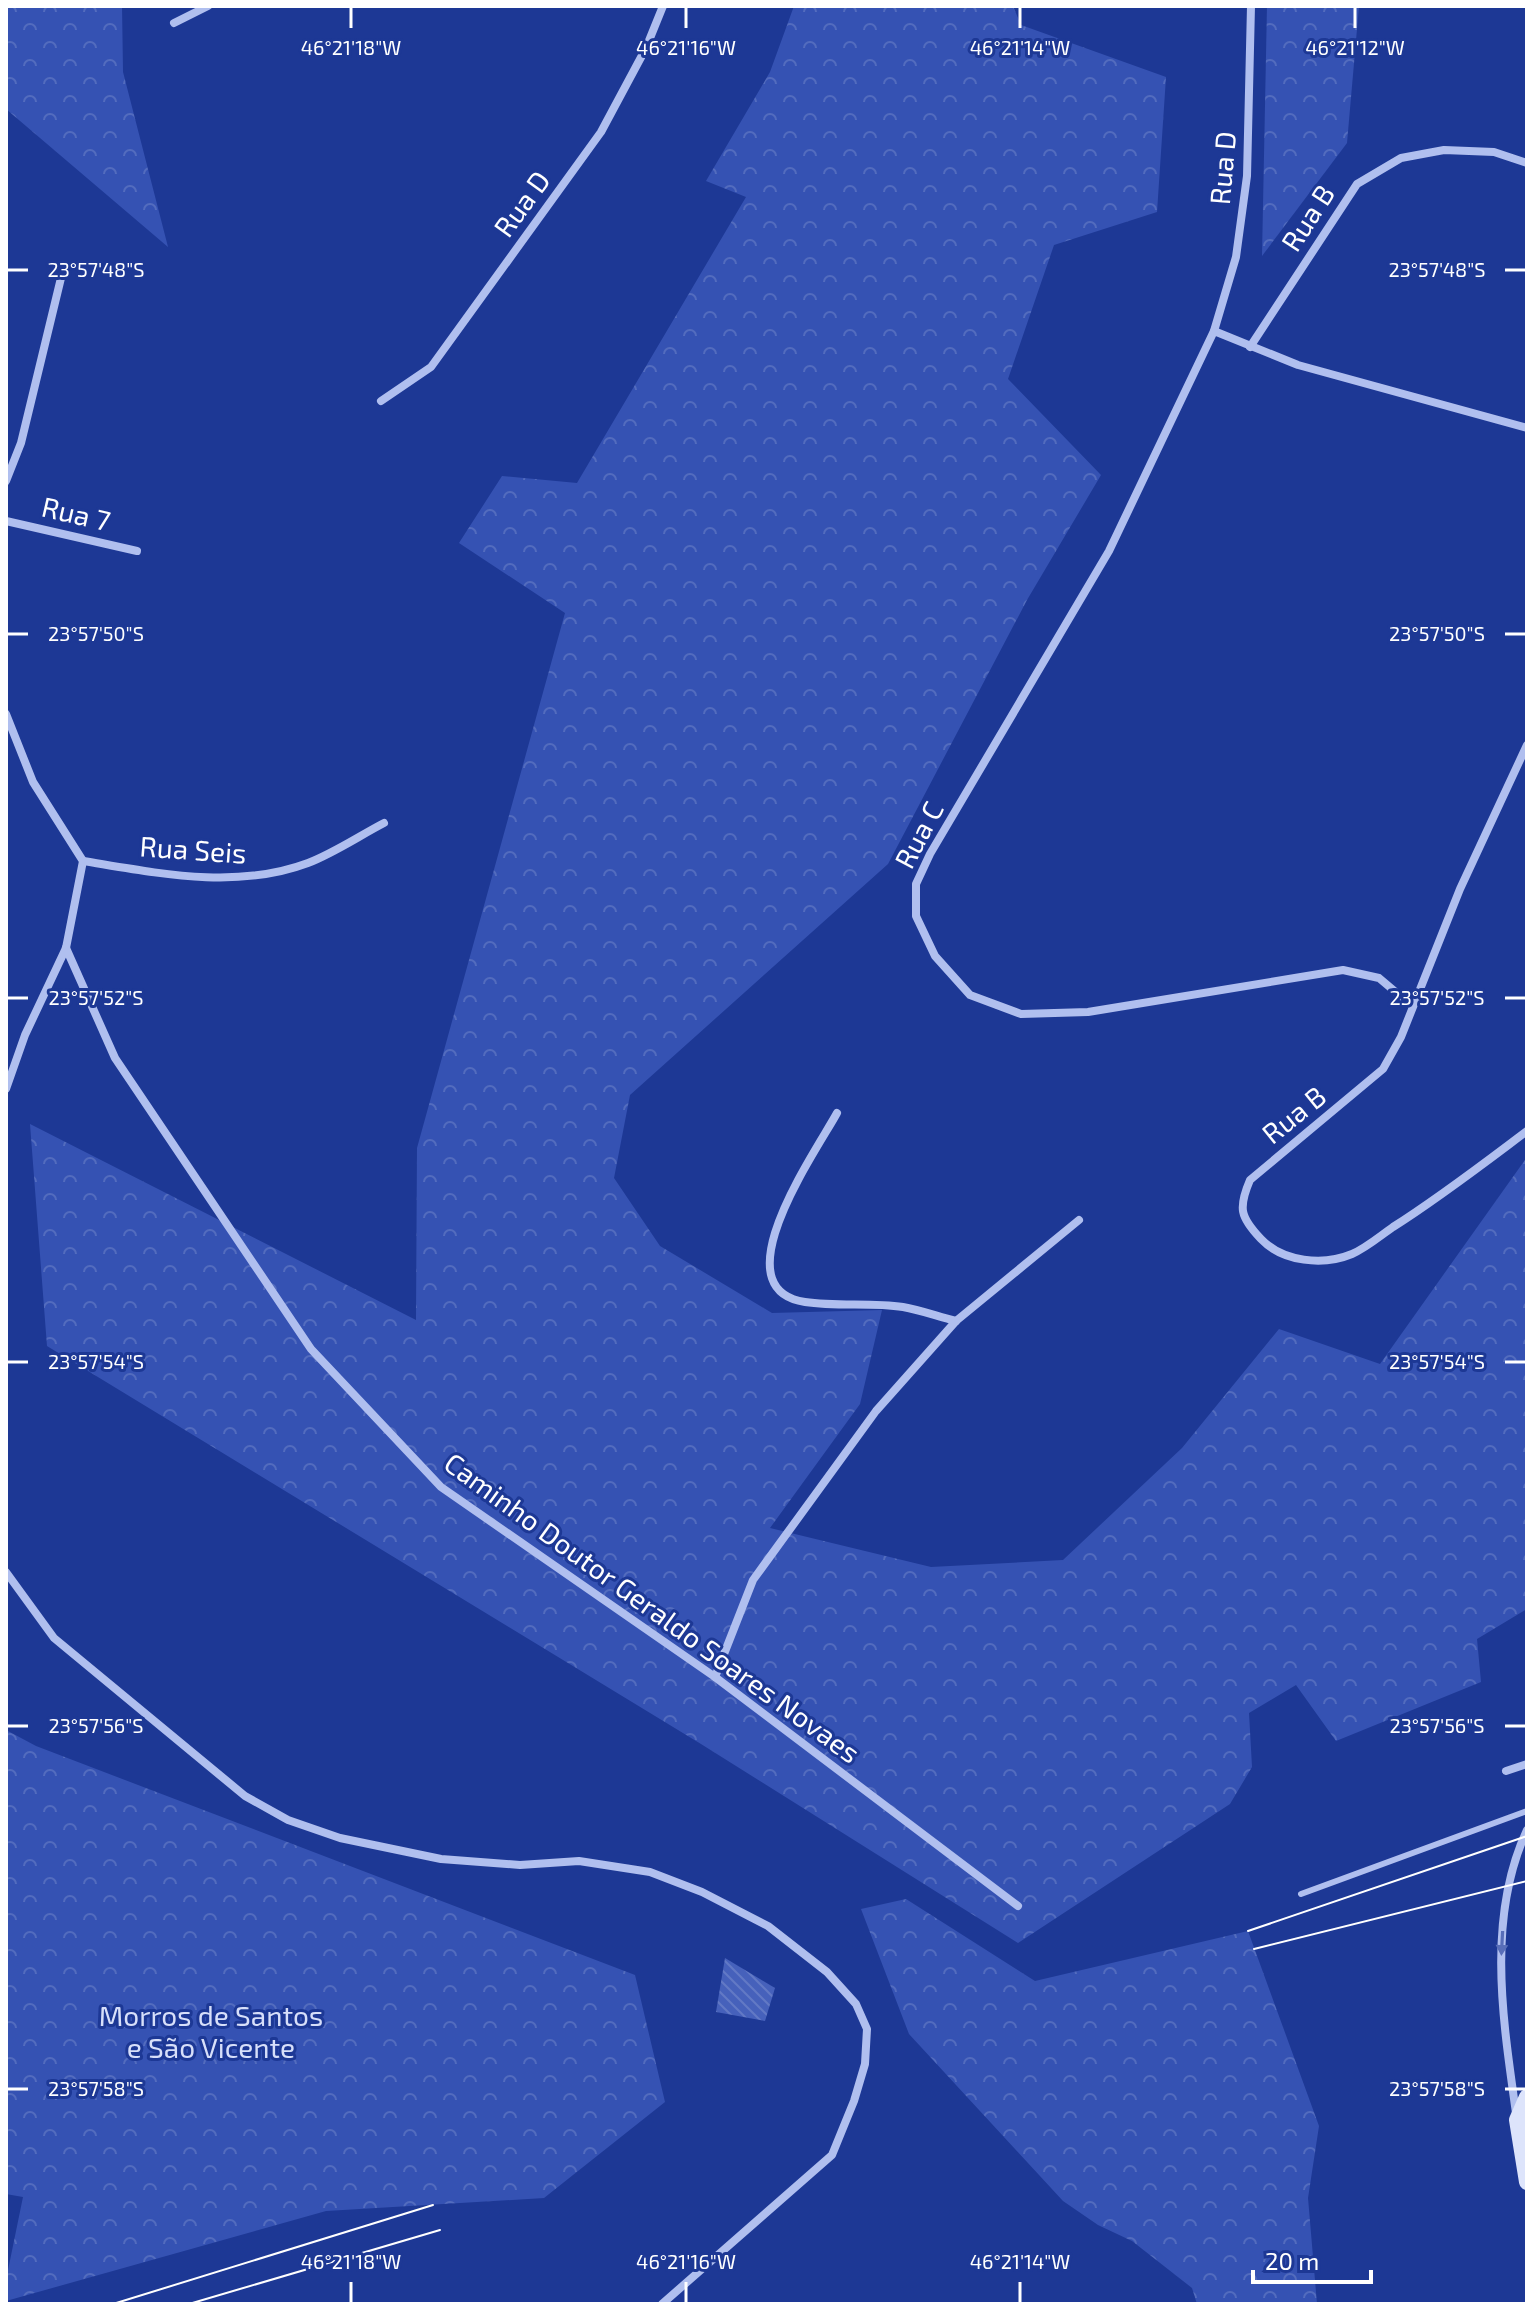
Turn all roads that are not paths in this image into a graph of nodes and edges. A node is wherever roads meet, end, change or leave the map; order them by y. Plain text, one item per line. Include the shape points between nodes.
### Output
1 (208, 6) edge
2 (663, 6) edge
3 (1251, 6) edge
4 (174, 23) dead end
5 (1527, 163) edge
6 (61, 278) dead end
7 (1214, 331) junction
8 (1250, 347) junction
9 (381, 401) dead end
10 (1527, 428) edge
11 (6, 481) edge
12 (6, 521) edge
13 (137, 551) dead end
14 (6, 714) edge
15 (1527, 745) edge
16 (384, 823) dead end
17 (83, 861) junction
18 (66, 948) junction
19 (1411, 1005) junction
20 (6, 1089) edge
21 (837, 1113) dead end
22 (1527, 1131) edge
23 (1079, 1220) dead end
24 (956, 1321) junction
25 (6, 1572) edge
26 (715, 1677) junction
27 (1527, 1764) edge
28 (1506, 1771) dead end
29 (1527, 1811) edge
30 (1527, 1830) edge
31 (1301, 1894) dead end
32 (1018, 1906) dead end
33 (1527, 2097) edge
34 (1517, 2120) junction
35 (1527, 2182) edge
36 (662, 2304) edge

1 - 4 street
2 - 9 street, Rua D via 601,132 431,367
3 - 7 street, Rua D via 1247,176 1236,257
5 - 8 street, Rua B via 1494,152 1444,150 1401,158 1357,184
6 - 11 street via 21,443
7 - 8 street
7 - 19 street, Rua C via 1109,551 930,854 916,884 916,916 935,956 970,995 1021,1014 1088,1012 1343,970 1379,978
8 - 10 street
12 - 13 street, Rua 7
14 - 17 street via 33,782
15 - 19 street, Rua B
16 - 17 street, Rua Seis via 309,862 259,877 201,877
17 - 18 street
18 - 20 street
18 - 26 street, Caminho Doutor Geraldo Soares Novaes via 115,1058 311,1349 441,1487
19 - 22 street, Rua B via 1383,1069 1250,1180 1242,1211 1269,1248 1311,1261 1351,1254
21 - 24 street via 772,1238 768,1265 773,1281 781,1293 802,1302 902,1307
23 - 24 street
24 - 26 street via 876,1411 753,1580
25 - 36 street via 54,1638 245,1796 288,1820 340,1838 441,1859 520,1865 579,1861 650,1872 768,1926 856,2004 867,2029 865,2064 832,2155
26 - 32 street, Caminho Doutor Geraldo Soares Novaes
27 - 28 street
29 - 31 lane
30 -> 34 street via 1507,1888 1502,1960 1502,2004
33 - 34 street
34 - 35 street

